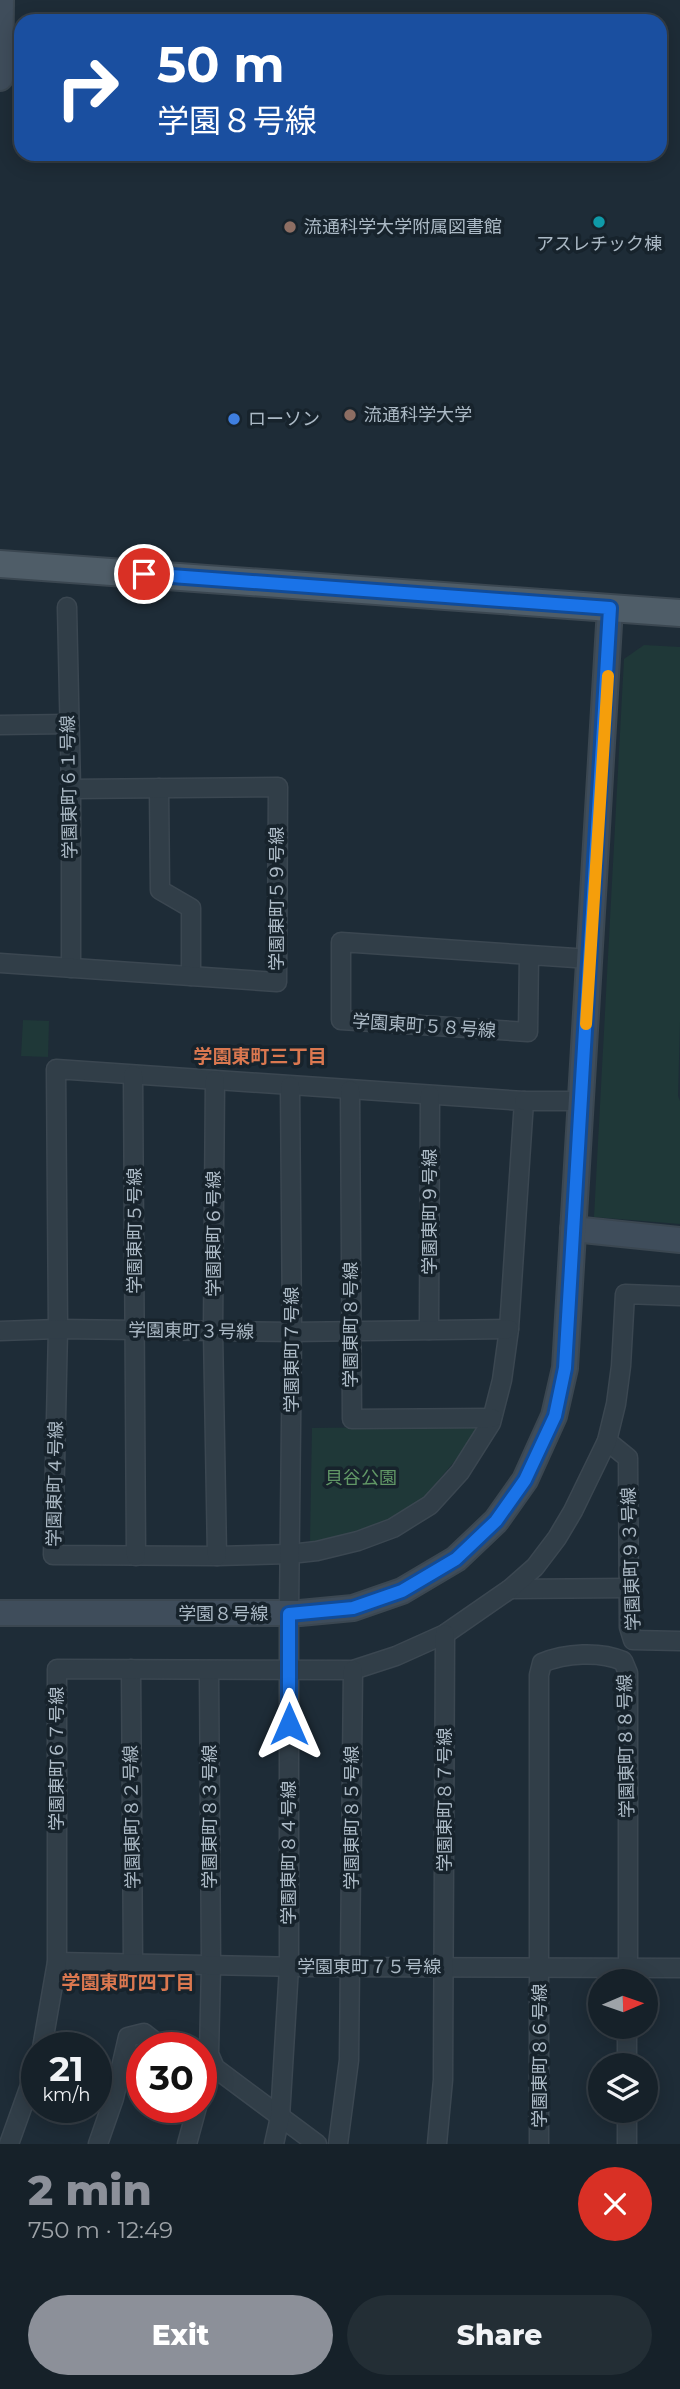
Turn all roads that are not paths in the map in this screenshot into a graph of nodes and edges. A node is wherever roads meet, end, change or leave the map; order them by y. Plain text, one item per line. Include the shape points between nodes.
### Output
1 (1, 0) edge
2 (0, 78) edge
3 (0, 564) edge
4 (66, 607) dead end
5 (610, 608) junction
6 (680, 613) edge
7 (68, 724) junction
8 (0, 725) edge
9 (159, 788) junction
10 (71, 789) junction
11 (529, 955) junction
12 (590, 959) junction
13 (0, 963) edge
14 (71, 968) junction
15 (191, 976) junction
16 (133, 1075) junction
17 (215, 1080) junction
18 (290, 1086) junction
19 (350, 1090) junction
20 (430, 1095) junction
21 (524, 1101) junction
22 (581, 1101) junction
23 (573, 1229) junction
24 (680, 1240) edge
25 (680, 1296) edge
26 (58, 1329) junction
27 (509, 1329) junction
28 (135, 1330) junction
29 (429, 1330) junction
30 (0, 1331) edge
31 (213, 1331) junction
32 (350, 1331) junction
33 (292, 1332) junction
34 (492, 1418) junction
35 (607, 1441) junction
36 (290, 1555) junction
37 (136, 1556) junction
38 (217, 1556) junction
39 (629, 1588) junction
40 (510, 1589) junction
41 (0, 1613) edge
42 (289, 1614) junction
43 (445, 1634) junction
44 (680, 1641) edge
45 (131, 1670) junction
46 (209, 1670) junction
47 (294, 1670) junction
48 (352, 1670) junction
49 (57, 1962) junction
50 (133, 1964) junction
51 (211, 1965) junction
52 (289, 1967) junction
53 (351, 1967) junction
54 (445, 1967) junction
55 (540, 1968) junction
56 (680, 1968) edge
57 (628, 1969) edge
58 (658, 1971) edge
59 (588, 1972) edge
60 (45, 2032) edge
61 (126, 2046) edge
62 (21, 2111) edge
63 (280, 2117) junction
64 (193, 2123) edge
65 (627, 2123) edge
66 (9, 2144) edge
67 (98, 2144) edge
68 (187, 2144) edge
69 (274, 2144) edge
70 (317, 2144) edge
71 (338, 2144) edge
72 (437, 2144) edge
73 (540, 2144) edge
74 (627, 2144) edge

1 - 2 street
3 - 5 main road
4 - 7 street, 学園東町６１号線 via 74,629
5 - 6 main road
5 - 12 street, 学園８号線
7 - 8 street
7 - 10 street, 学園東町６１号線
9 - 10 street, 学園東町５９号線
9 - 15 street via 160,890 191,908
9 - 15 street, 学園東町５９号線 via 278,787 277,982
10 - 14 street, 学園東町６１号線
11 - 11 street, 学園東町５８号線 via 341,942 341,1020 528,1032
11 - 12 street, 学園東町５８号線
12 - 22 street, 学園８号線
13 - 14 street, 学園東町５９号線
14 - 15 street, 学園東町５９号線
16 - 17 street, 学園東町４号線
16 - 26 street, 学園東町４号線 via 56,1069
16 - 28 street, 学園東町５号線
17 - 18 street, 学園東町４号線
17 - 31 street, 学園東町６号線
18 - 19 street, 学園東町４号線
18 - 33 street, 学園東町７号線
19 - 20 street, 学園東町４号線
19 - 32 street, 学園東町８号線
20 - 21 street, 学園東町４号線
20 - 29 street, 学園東町９号線
21 - 22 street, 学園東町４号線
21 - 27 street, 学園東町４号線
22 - 23 street, 学園８号線
23 - 24 street
23 - 42 street, 学園８号線 via 565,1368 555,1416 525,1480 496,1521 456,1559 402,1591 353,1608
25 - 35 street, 学園東町６７号線 via 625,1294 621,1366
26 - 28 street, 学園東町３号線
26 - 30 street, 学園東町３号線
26 - 37 street, 学園東町４号線 via 53,1555
27 - 29 street, 学園東町３号線
27 - 34 street, 学園東町４号線
28 - 31 street, 学園東町３号線
28 - 37 street, 学園東町５号線
29 - 32 street, 学園東町３号線
31 - 33 street, 学園東町３号線
31 - 38 street, 学園東町６号線
32 - 33 street, 学園東町３号線
32 - 34 street, 学園東町８号線 via 352,1419
33 - 36 street, 学園東町７号線
34 - 36 street, 学園東町４号線 via 460,1472 430,1506 393,1528 358,1541
35 - 39 street, 学園東町９３号線 via 628,1458
35 - 40 street, 学園東町６７号線 via 557,1538
36 - 38 street, 学園東町４号線
36 - 42 street, 学園東町７号線
37 - 38 street, 学園東町４号線
39 - 40 street
39 - 44 street, 学園東町９３号線 via 633,1640
40 - 43 street, 学園東町６７号線
41 - 42 street, 学園８号線
42 - 47 street, 学園東町８４号線
43 - 48 street, 学園東町６７号線
43 - 54 street, 学園東町８７号線
45 - 46 street, 学園東町６７号線
45 - 49 street, 学園東町６７号線 via 57,1670
45 - 50 street, 学園東町８２号線
46 - 47 street, 学園東町６７号線
46 - 51 street, 学園東町８３号線
47 - 48 street, 学園東町６７号線
47 - 52 street, 学園東町８４号線
48 - 53 street, 学園東町８５号線
49 - 50 street, 学園東町７５号線
49 - 60 street, 学園東町６７号線
50 - 51 street, 学園東町７５号線
51 - 52 street, 学園東町７５号線
51 - 63 street, 学園東町８３号線 via 209,2054 215,2068
52 - 53 street, 学園東町７５号線
52 - 63 street, 学園東町８４号線
53 - 54 street, 学園東町７５号線
53 - 71 street, 学園東町８５号線 via 349,2060
54 - 55 street, 学園東町７５号線
54 - 72 street
55 - 57 street, 学園東町８８号線 via 539,1675 542,1663 555,1657 609,1655 623,1661 628,1673
55 - 59 street, 学園東町７５号線
55 - 73 street, 学園東町８６号線
56 - 58 street, 学園東町７５号線
61 - 67 street
62 - 66 street
63 - 69 street, 学園東町８４号線
63 - 70 street, 学園東町８３号線
64 - 68 street
65 - 74 street

